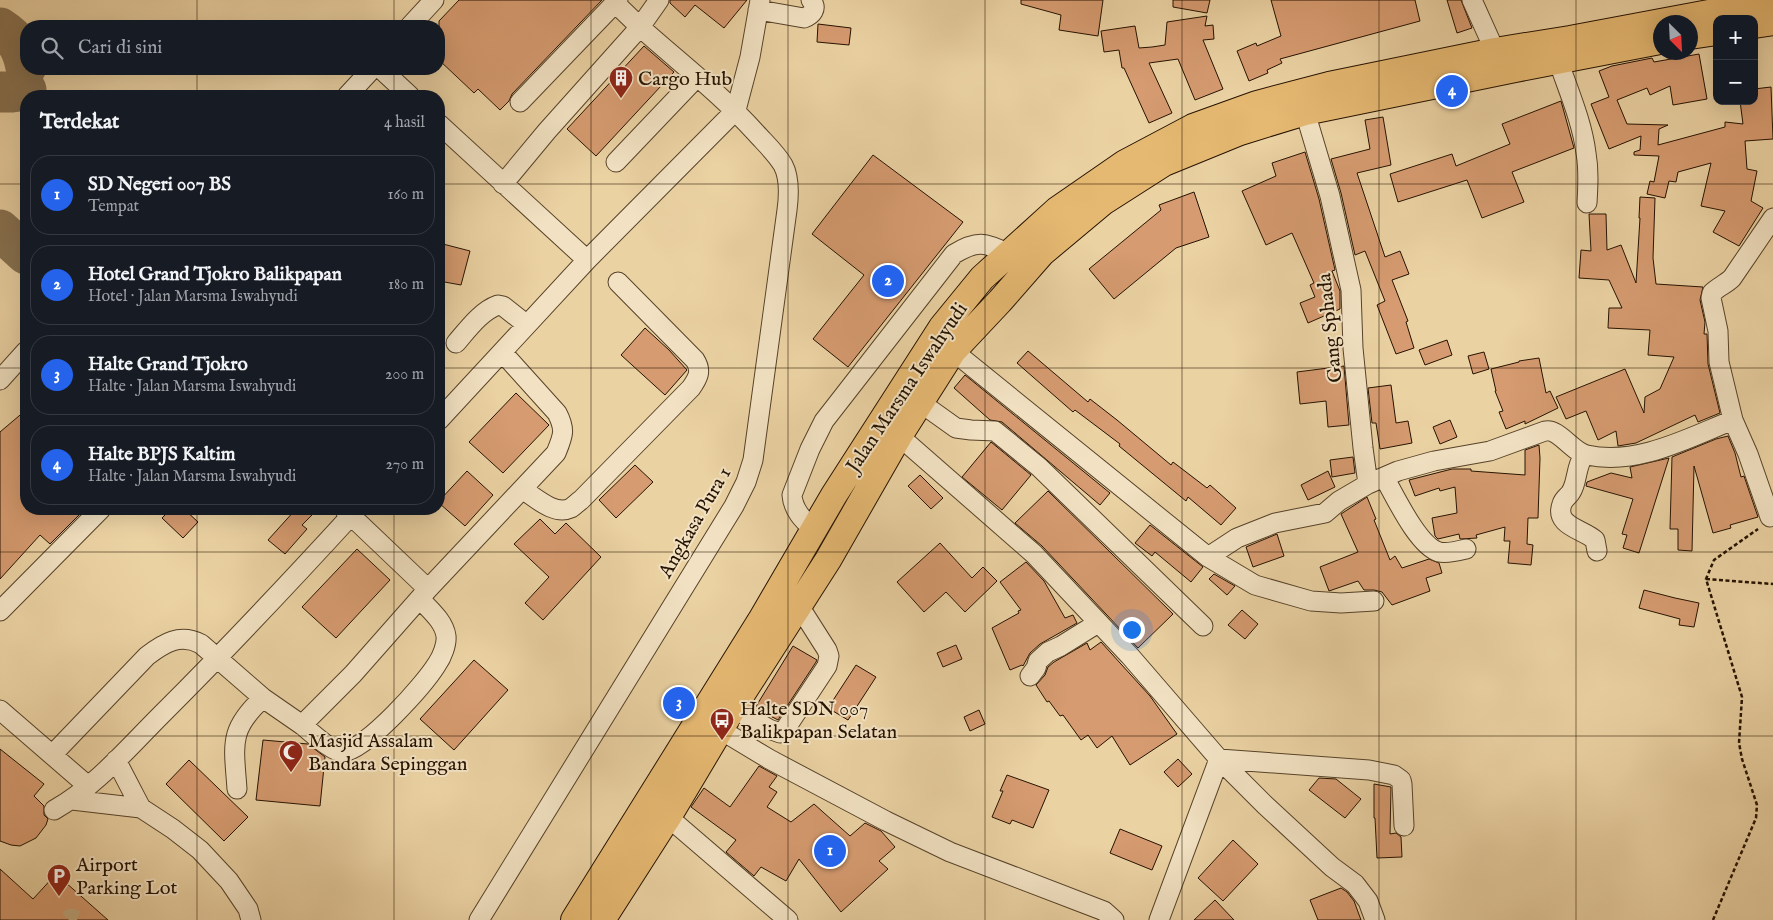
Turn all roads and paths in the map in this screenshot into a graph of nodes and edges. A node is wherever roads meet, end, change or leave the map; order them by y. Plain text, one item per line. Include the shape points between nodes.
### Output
1 (434, 0) edge
2 (659, 0) edge
3 (811, 0) edge
4 (1472, 0) edge
5 (1773, 1) edge
6 (616, 2) edge
7 (759, 5) edge
8 (416, 20) edge
9 (1773, 22) edge
10 (1758, 24) edge
11 (640, 27) junction
12 (1713, 33) edge
13 (1698, 35) edge
14 (1653, 42) edge
15 (1495, 51) junction
16 (1558, 60) junction
17 (366, 75) edge
18 (387, 75) edge
19 (697, 77) junction
20 (353, 90) edge
21 (404, 90) edge
22 (520, 102) dead end
23 (736, 110) junction
24 (1305, 112) junction
25 (445, 130) edge
26 (616, 162) dead end
27 (503, 184) junction
28 (1587, 203) dead end
29 (1773, 218) edge
30 (1009, 254) junction
31 (587, 260) junction
32 (618, 282) dead end
33 (527, 325) junction
34 (456, 343) dead end
35 (953, 351) junction
36 (502, 352) junction
37 (20, 358) edge
38 (0, 380) edge
39 (921, 403) junction
40 (445, 414) edge
41 (1733, 420) junction
42 (899, 436) junction
43 (1584, 455) junction
44 (1376, 481) junction
45 (522, 489) junction
46 (95, 515) edge
47 (347, 515) edge
48 (355, 515) edge
49 (1770, 517) joint
50 (814, 530) junction
51 (1466, 550) dead end
52 (1597, 550) dead end
53 (1208, 557) junction
54 (1706, 579) junction
55 (1773, 584) edge
56 (424, 594) junction
57 (1374, 601) dead end
58 (800, 606) junction
59 (0, 611) edge
60 (1098, 623) junction
61 (1203, 626) dead end
62 (218, 658) junction
63 (1030, 676) dead end
64 (263, 698) junction
65 (0, 710) edge
66 (727, 719) junction
67 (302, 725) junction
68 (52, 756) junction
69 (1219, 759) junction
70 (116, 760) junction
71 (88, 786) junction
72 (237, 789) dead end
73 (72, 800) junction
74 (141, 808) junction
75 (54, 810) dead end
76 (668, 817) junction
77 (1404, 826) dead end
78 (251, 920) edge
79 (478, 920) edge
80 (574, 920) edge
81 (602, 920) edge
82 (788, 920) edge
83 (1114, 920) edge
84 (1159, 920) edge
85 (1375, 920) edge
86 (1712, 920) edge

1 - 8 street
2 - 11 street
3 - 7 street via 814,12 804,18
4 - 15 street
5 - 15 highway, Jalan Marsma Iswahyudi
6 - 11 street, Angkasa Pura 1
6 - 22 street
7 - 23 street
9 - 10 highway
11 - 19 street, Angkasa Pura 1
11 - 27 street
12 - 13 highway
14 - 16 highway, Jalan Marsma Iswahyudi
15 - 30 highway, Jalan Marsma Iswahyudi via 1329,85 1257,104 1193,127 1125,163 1072,199
16 - 24 highway, Jalan Marsma Iswahyudi
16 - 28 street via 1586,151
17 - 20 street
18 - 21 street
19 - 23 street, Angkasa Pura 1
19 - 26 street
23 - 31 street
23 - 79 street, Angkasa Pura 1 via 784,166 789,192 759,421 748,475 734,506
24 - 35 highway, Jalan Marsma Iswahyudi via 1240,132 1164,163 1103,202 1042,253
24 - 44 street, Gang Sphada via 1330,196 1351,290 1363,448
25 - 27 street
27 - 31 street
29 - 41 street via 1732,278 1712,293 1719,362
30 - 50 highway, Jalan Marsma Iswahyudi via 982,278 942,327
30 - 50 street via 989,244 968,246 954,254 824,421 792,495 801,518
31 - 33 street
32 - 45 street via 695,360 699,366 696,381 571,508 549,507
33 - 34 street via 498,304 491,307
33 - 36 street
35 - 39 highway, Jalan Marsma Iswahyudi
35 - 53 street
36 - 40 street
36 - 45 street via 557,413 563,424 556,453
37 - 38 street
39 - 42 highway, Jalan Marsma Iswahyudi
39 - 61 street via 956,428 991,430 1010,443
41 - 43 street via 1653,451 1618,457
41 - 49 street
42 - 58 highway, Jalan Marsma Iswahyudi
42 - 60 street via 1024,545
43 - 44 street via 1550,430 1490,451 1434,460
43 - 52 street via 1577,466 1571,492 1562,502 1561,512 1565,523 1595,540
44 - 51 street via 1412,528 1434,550 1442,553
44 - 53 street via 1339,501 1325,513 1276,523 1238,538
45 - 56 street
46 - 59 street
47 - 62 street
48 - 56 street
49 - 54 path via 1756,531 1714,560
50 - 80 highway, Jalan Marsma Iswahyudi
53 - 57 street via 1255,585 1311,601
54 - 55 path
54 - 86 path via 1742,697 1739,743 1757,806 1756,818
56 - 67 street via 353,674
56 - 67 street via 446,637 438,664 410,698 365,742 342,752
58 - 66 highway, Jalan Marsma Iswahyudi
58 - 66 street via 827,650 827,666 780,733
60 - 63 street via 1048,652 1038,661
60 - 69 street
62 - 64 street
62 - 68 street via 194,641 173,640 163,644 147,656
62 - 70 street
64 - 67 street
64 - 72 street via 238,727 235,752
65 - 68 street
66 - 76 highway, Jalan Marsma Iswahyudi
66 - 83 street via 769,759 950,852 1104,911
68 - 71 street
69 - 77 street via 1369,770 1394,775 1402,784
69 - 84 street
69 - 85 street via 1264,805 1355,884 1368,900
70 - 71 street
70 - 74 street
71 - 73 street
73 - 74 street
73 - 75 street
74 - 78 street via 200,850 229,881 248,909
76 - 81 highway, Jalan Marsma Iswahyudi
76 - 82 street

